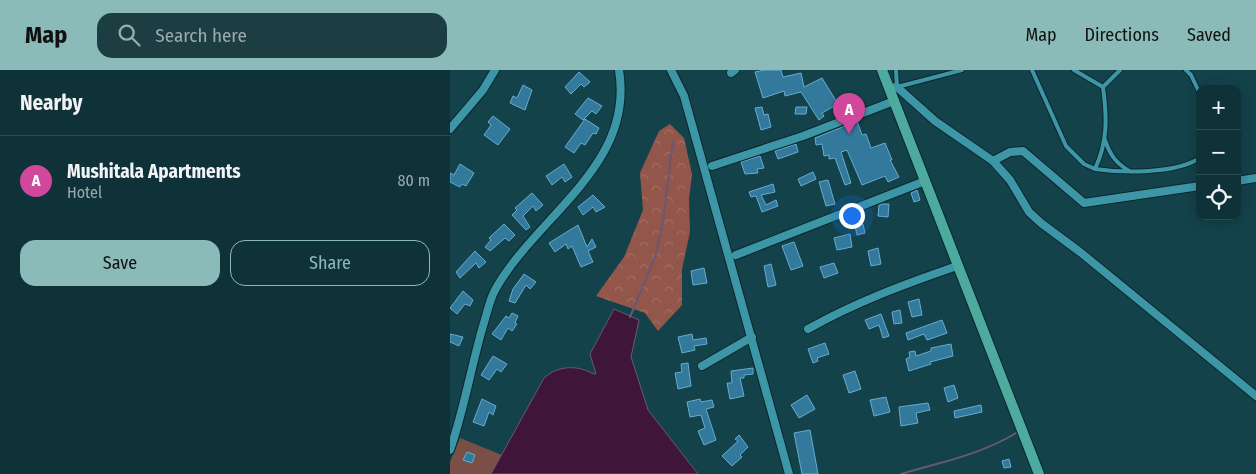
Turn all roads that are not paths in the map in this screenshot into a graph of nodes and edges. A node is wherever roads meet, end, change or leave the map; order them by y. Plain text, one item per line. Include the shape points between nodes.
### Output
1 (495, 70) edge
2 (619, 70) edge
3 (671, 70) edge
4 (882, 70) edge
5 (896, 70) edge
6 (962, 70) edge
7 (1032, 70) edge
8 (1074, 70) edge
9 (1120, 70) edge
10 (1186, 70) edge
11 (1196, 86) edge
12 (893, 87) junction
13 (1102, 87) junction
14 (894, 101) junction
15 (450, 129) edge
16 (1105, 140) junction
17 (1196, 160) edge
18 (992, 161) junction
19 (712, 166) dead end
20 (1095, 169) junction
21 (1129, 171) junction
22 (1256, 178) edge
23 (1241, 180) edge
24 (925, 182) junction
25 (1196, 187) edge
26 (736, 255) dead end
27 (957, 266) junction
28 (808, 330) dead end
29 (752, 337) junction
30 (702, 366) dead end
31 (1256, 396) edge
32 (450, 450) edge
33 (789, 474) edge
34 (1039, 474) edge

1 - 15 street via 483,90
2 - 32 street via 620,109 614,135 601,160 521,254 496,290 478,343
3 - 29 street via 684,96
4 - 12 main road
5 - 12 lane
6 - 12 lane
7 - 20 lane via 1066,146 1084,164
8 - 13 lane
9 - 13 lane
10 - 11 lane
12 - 14 main road
12 - 18 street via 935,122
13 - 16 lane via 1107,118
14 - 19 street
14 - 24 main road
16 - 20 lane
16 - 21 lane via 1114,159
17 - 21 lane via 1182,165
18 - 25 street via 1010,152 1023,152 1084,203
18 - 31 street via 1010,180 1029,212 1041,223
20 - 21 lane
22 - 23 street
24 - 26 street
24 - 27 main road
27 - 28 street via 840,311
27 - 34 main road
29 - 30 street
29 - 33 street

